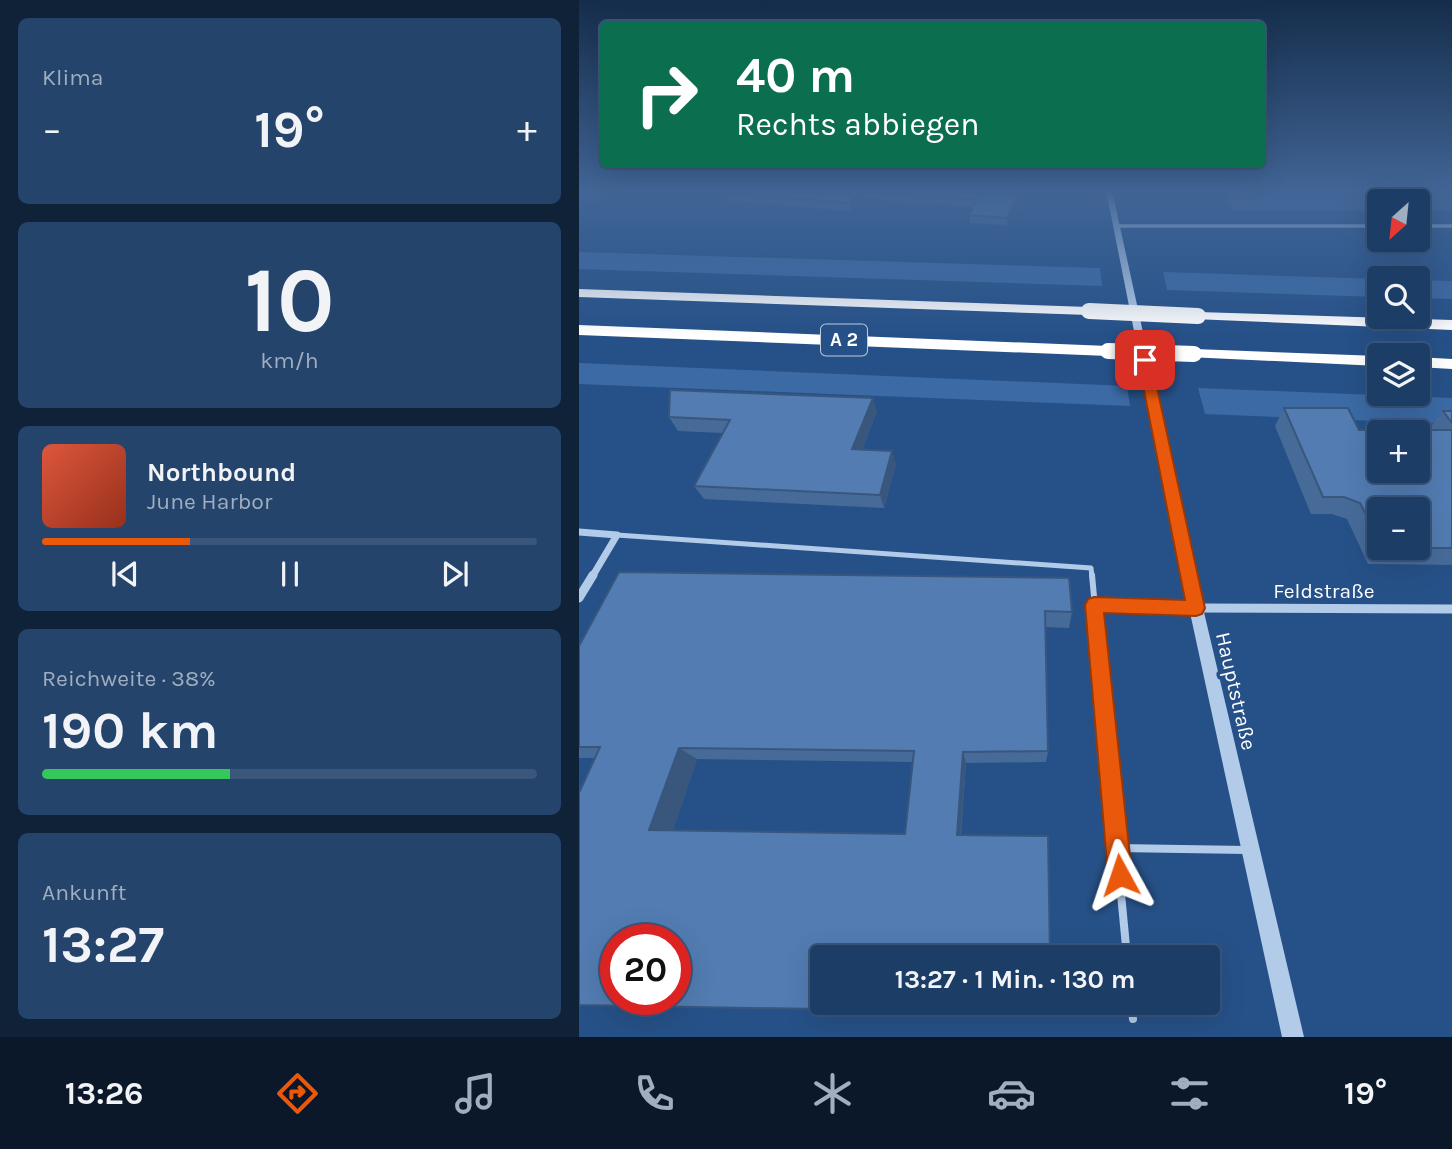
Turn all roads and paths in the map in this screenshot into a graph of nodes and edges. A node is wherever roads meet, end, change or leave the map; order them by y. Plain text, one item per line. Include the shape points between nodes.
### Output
1 (1119, 238) edge
2 (579, 293) edge
3 (1452, 325) edge
4 (579, 330) edge
5 (1367, 361) edge
6 (1430, 363) edge
7 (1452, 364) edge
8 (579, 532) edge
9 (617, 535) junction
10 (579, 598) edge
11 (1094, 605) junction
12 (1196, 608) junction
13 (1452, 609) edge
14 (1117, 848) junction
15 (1251, 850) junction
16 (1126, 945) edge
17 (1132, 1015) edge
18 (1133, 1019) dead end
19 (1293, 1037) edge

1 - 12 street, Hauptstraße
2 - 3 highway, A 2, bridge
4 - 5 highway, A 2, bridge
6 - 7 highway
8 - 9 street
9 - 10 street
9 - 11 lane via 1091,568
11 - 12 lane
11 - 14 lane
12 - 13 street, Feldstraße
12 - 15 street, Hauptstraße
14 - 15 lane
14 - 16 lane
15 - 19 street, Hauptstraße
17 - 18 lane

